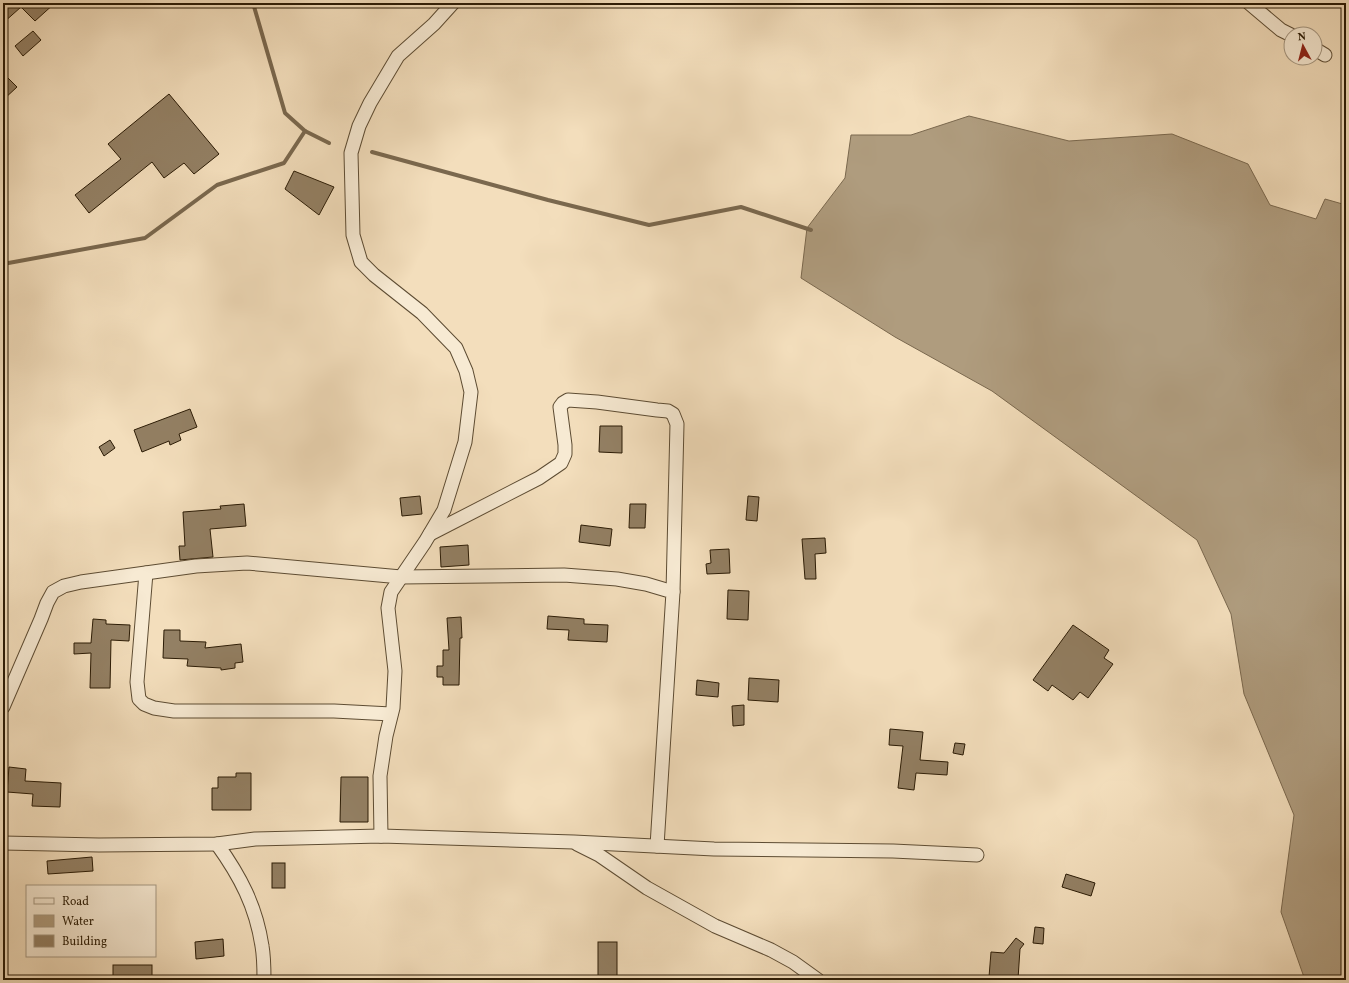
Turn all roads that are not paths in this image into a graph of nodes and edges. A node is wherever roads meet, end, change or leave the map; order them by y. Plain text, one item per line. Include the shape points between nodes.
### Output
1 (453, 3) edge
2 (1249, 3) edge
3 (1283, 31) edge
4 (430, 534) junction
5 (146, 573) junction
6 (401, 577) junction
7 (674, 592) junction
8 (3, 708) edge
9 (391, 714) junction
10 (381, 836) junction
11 (3, 842) edge
12 (574, 842) junction
13 (217, 844) junction
14 (657, 846) junction
15 (977, 855) dead end
16 (264, 980) edge
17 (818, 980) edge

1 - 4 street via 398,56 370,103 359,126 351,153 353,234 361,262 422,313 456,348 466,371 471,392 465,442 456,476 444,510
2 - 3 street
4 - 6 street
4 - 7 street via 539,478 561,463 565,445 560,407 568,400 668,411 673,414 677,424
5 - 6 street via 196,566 248,563
5 - 8 street via 81,582 53,592
5 - 9 street via 137,682 139,699 144,704 174,711 285,710
6 - 7 street via 564,575 617,579
6 - 9 street via 391,592 388,608 396,670
7 - 14 street
9 - 10 street via 380,776
10 - 12 street
10 - 13 street via 255,839
11 - 13 street via 99,845
12 - 14 street
12 - 17 street via 715,926 771,950
13 - 16 street via 248,895 262,946
14 - 15 street

